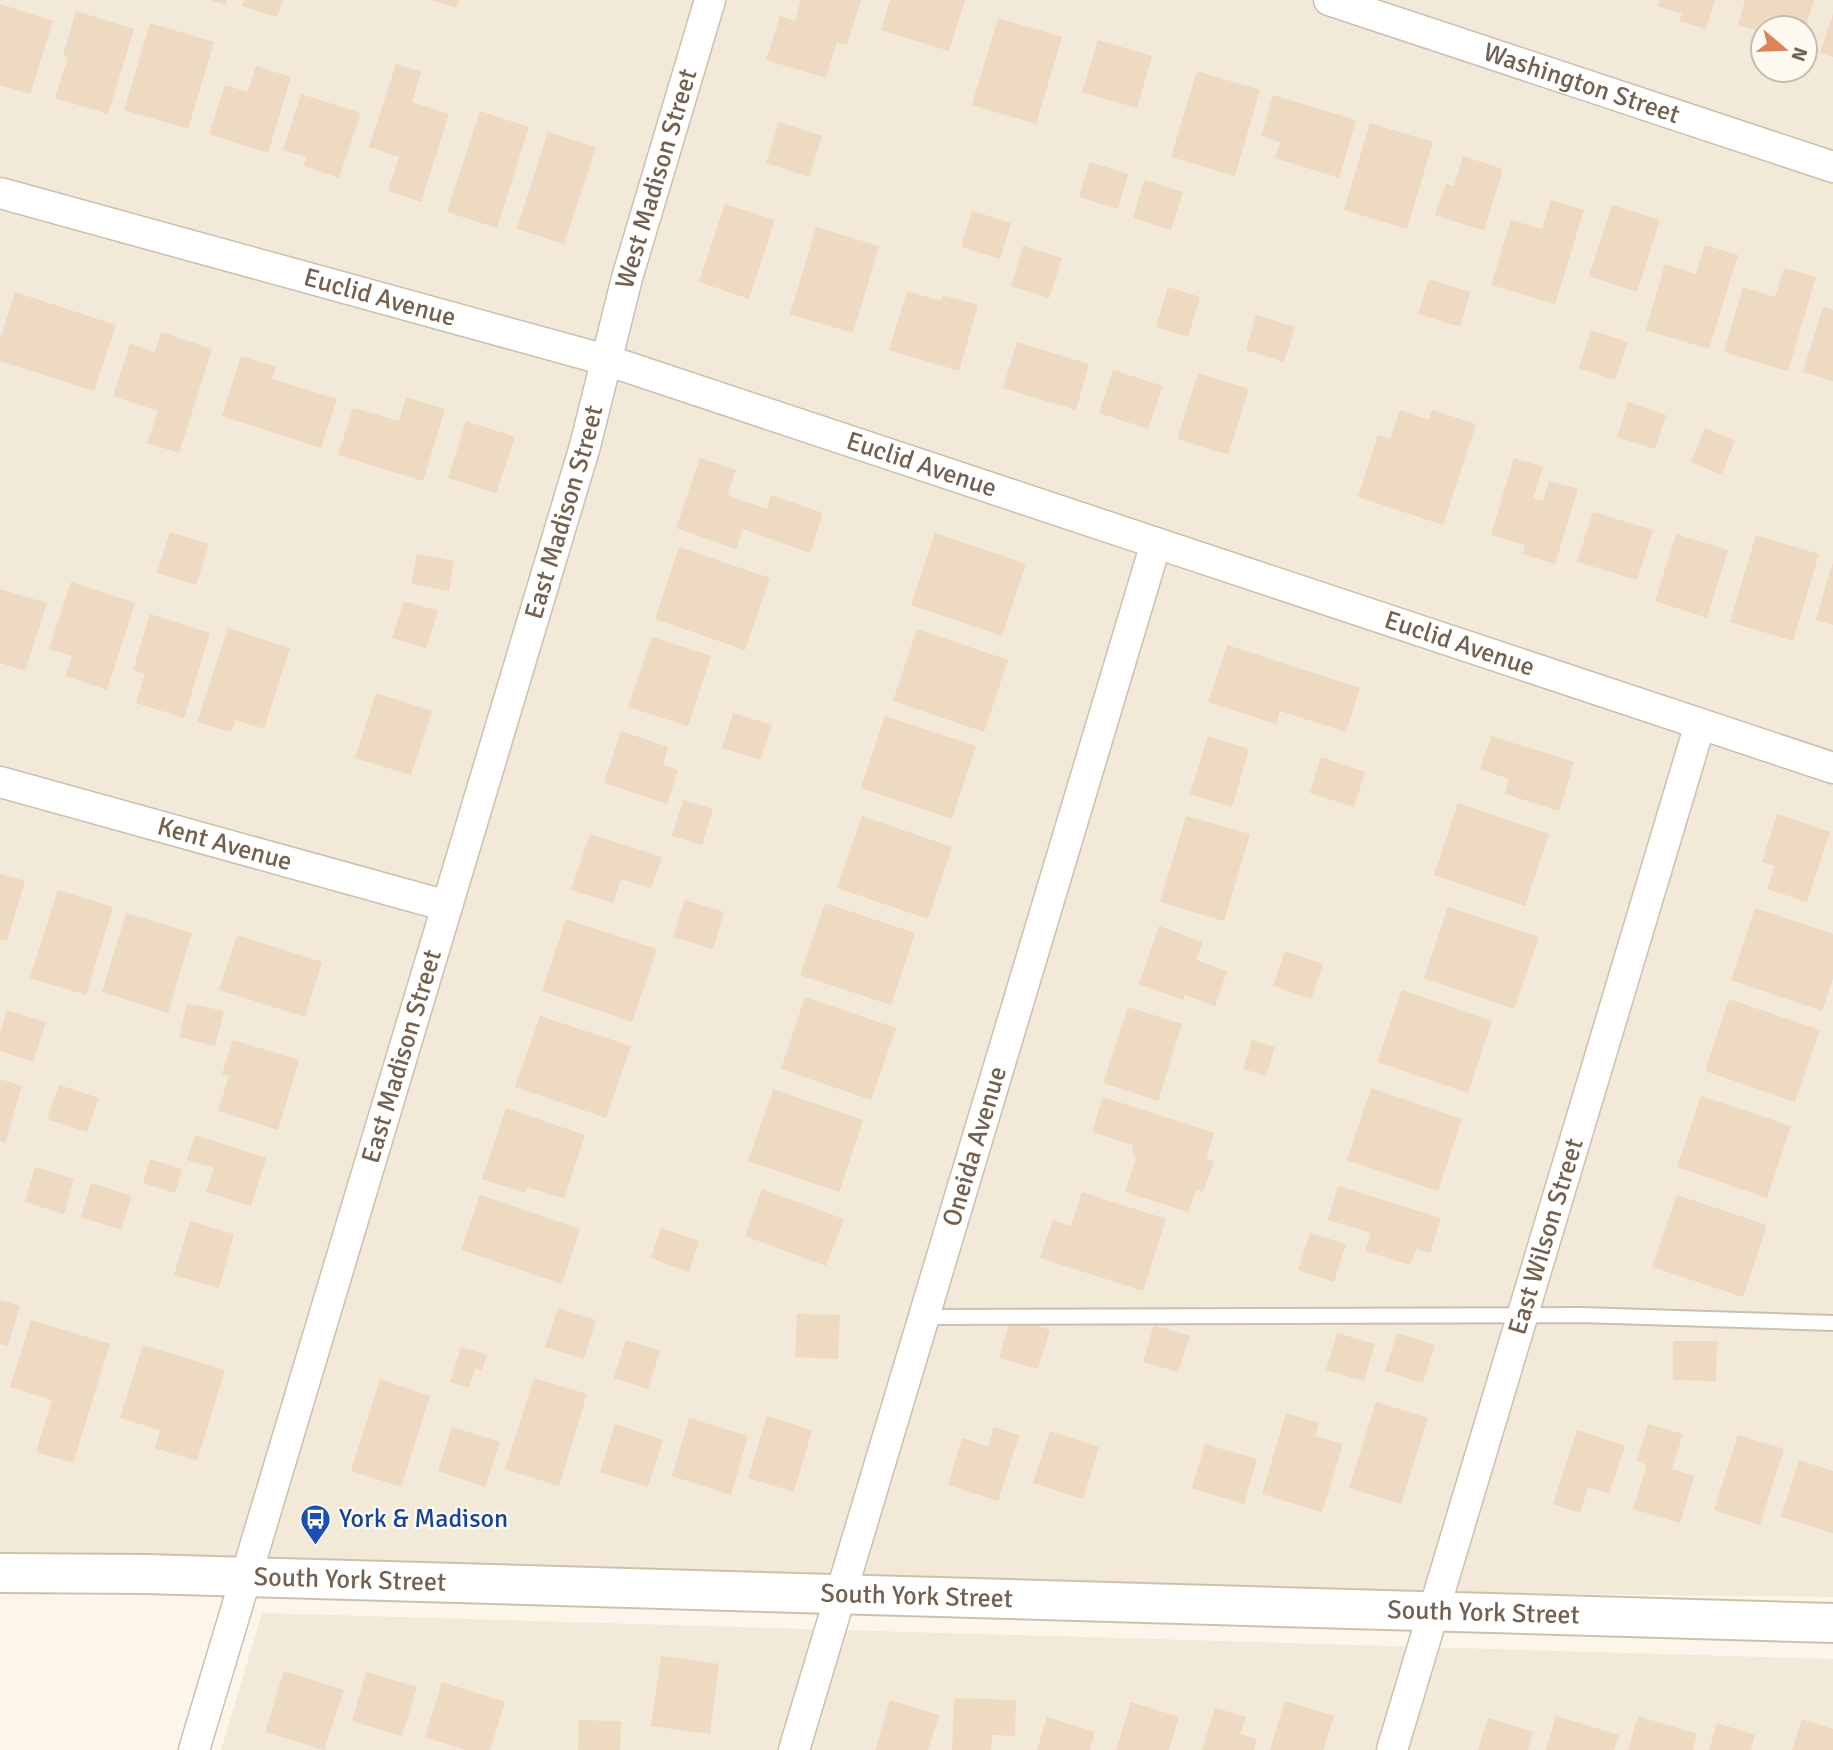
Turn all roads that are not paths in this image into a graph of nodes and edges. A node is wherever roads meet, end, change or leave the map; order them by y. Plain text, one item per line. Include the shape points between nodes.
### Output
1 (710, 0) edge
2 (1329, 0) edge
3 (1833, 167) edge
4 (0, 193) edge
5 (606, 360) junction
6 (1156, 543) junction
7 (1700, 724) junction
8 (1833, 768) edge
9 (0, 782) edge
10 (447, 906) junction
11 (1522, 1316) junction
12 (924, 1317) junction
13 (1833, 1324) edge
14 (0, 1573) edge
15 (246, 1578) junction
16 (841, 1595) junction
17 (1434, 1611) junction
18 (1833, 1623) edge
19 (194, 1750) edge
20 (794, 1750) edge
21 (1392, 1750) edge

1 - 5 street, West Madison Street
2 - 3 street, Washington Street
4 - 5 street, Euclid Avenue
5 - 6 street, Euclid Avenue
5 - 10 street, East Madison Street via 585,446
6 - 7 street, Euclid Avenue
6 - 12 street, Oneida Avenue
7 - 8 street, Euclid Avenue
7 - 11 street, East Wilson Street
9 - 10 street, Kent Avenue
10 - 15 street, East Madison Street
11 - 12 lane
11 - 13 lane
11 - 17 street, East Wilson Street
12 - 16 street, Oneida Avenue
14 - 15 main road, South York Street
15 - 16 main road, South York Street
15 - 19 street, East Madison Street
16 - 17 main road, South York Street
16 - 20 street, Oneida Avenue
17 - 18 main road, South York Street
17 - 21 street, East Wilson Street

